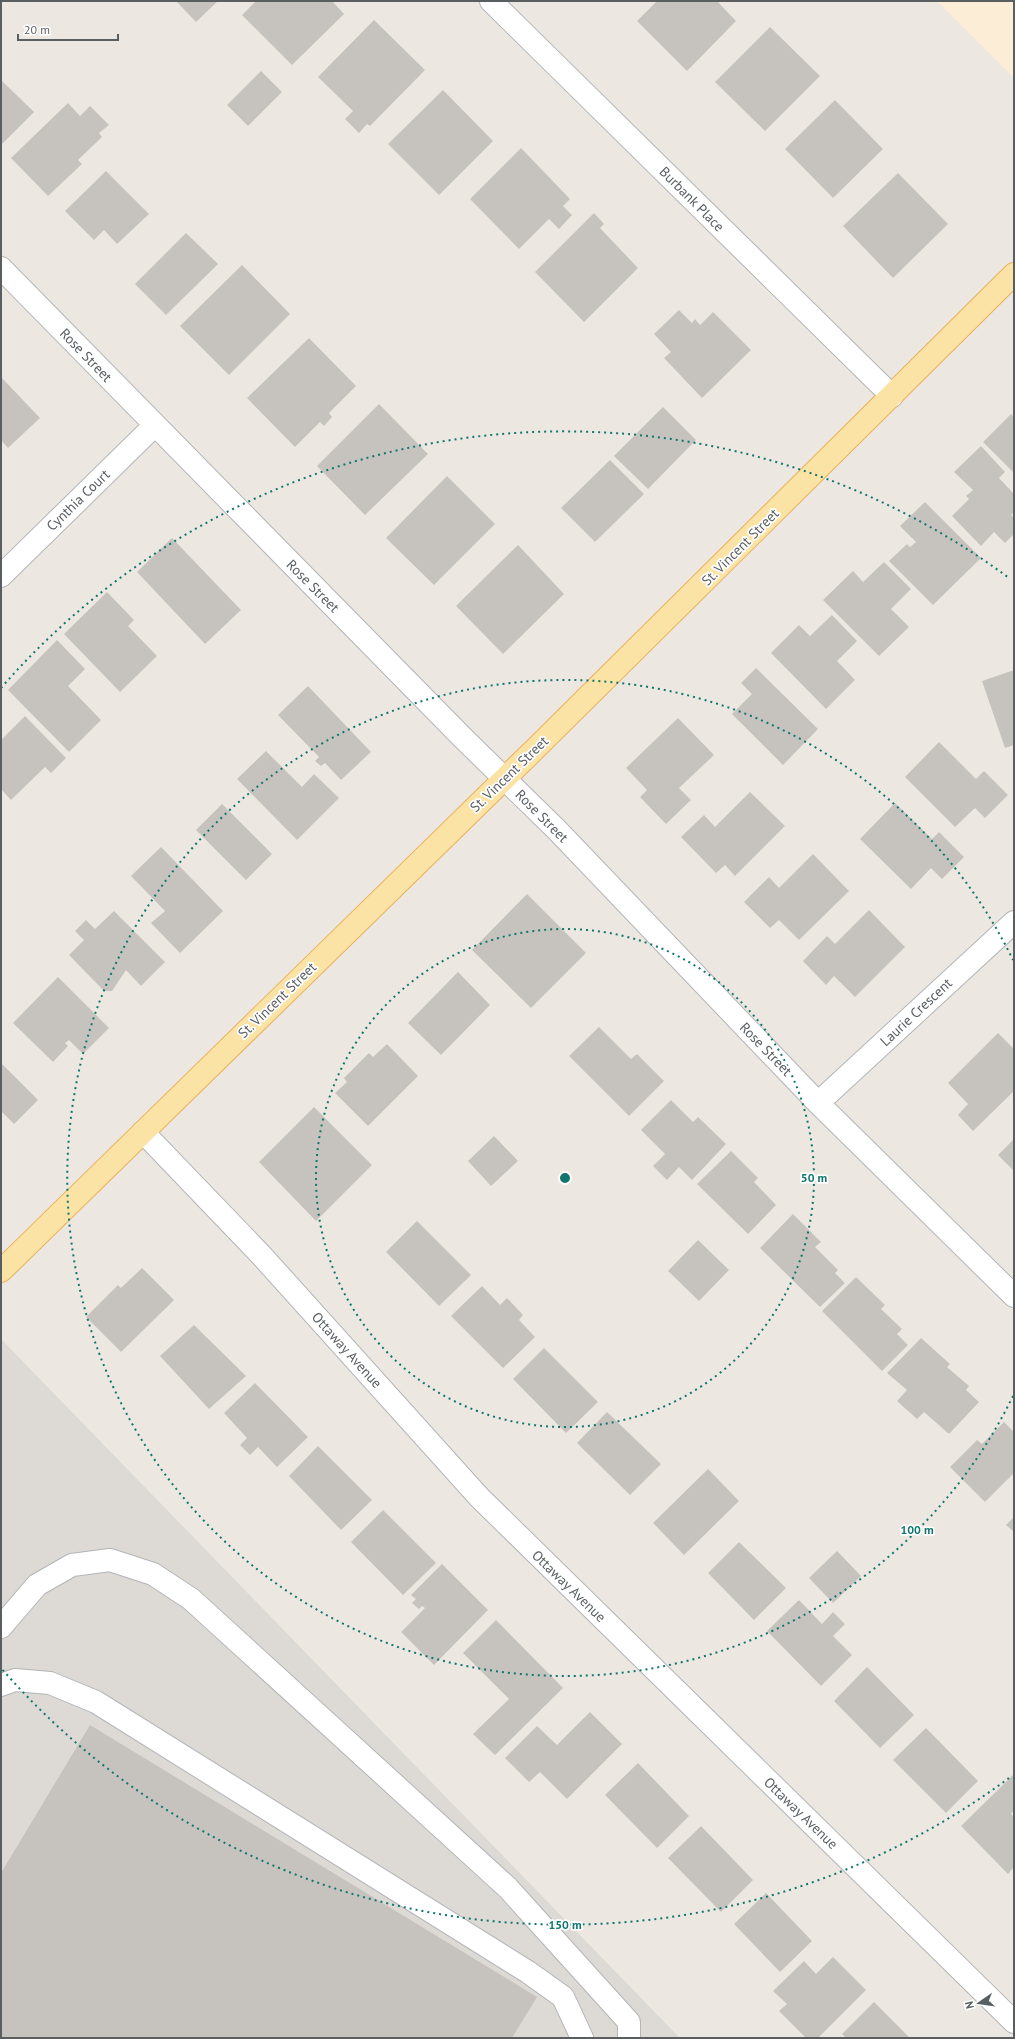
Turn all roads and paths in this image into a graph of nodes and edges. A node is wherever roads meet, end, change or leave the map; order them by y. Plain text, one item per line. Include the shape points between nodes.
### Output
1 (491, 1) edge
2 (1, 268) edge
3 (1014, 274) edge
4 (892, 396) junction
5 (155, 425) junction
6 (1, 576) edge
7 (504, 778) junction
8 (1014, 922) edge
9 (818, 1103) junction
10 (143, 1132) junction
11 (1, 1271) edge
12 (1014, 1296) edge
13 (1, 1627) edge
14 (1, 1685) edge
15 (1014, 2022) edge
16 (582, 2038) edge
17 (629, 2038) edge

1 - 4 street, Burbank Place
2 - 5 street, Rose Street
3 - 4 main road, St. Vincent Street
4 - 7 main road, St. Vincent Street
5 - 6 street, Cynthia Court
5 - 7 street, Rose Street
7 - 9 street, Rose Street
7 - 10 main road, St. Vincent Street
8 - 9 street, Laurie Crescent
9 - 12 street, Rose Street
10 - 11 main road, St. Vincent Street
10 - 15 street, Ottaway Avenue via 262,1256 479,1497
13 - 17 street via 37,1585 72,1565 110,1560 153,1574 185,1595 508,1888 628,2022
14 - 16 street via 15,1680 50,1683 96,1702 528,1972 562,1997

